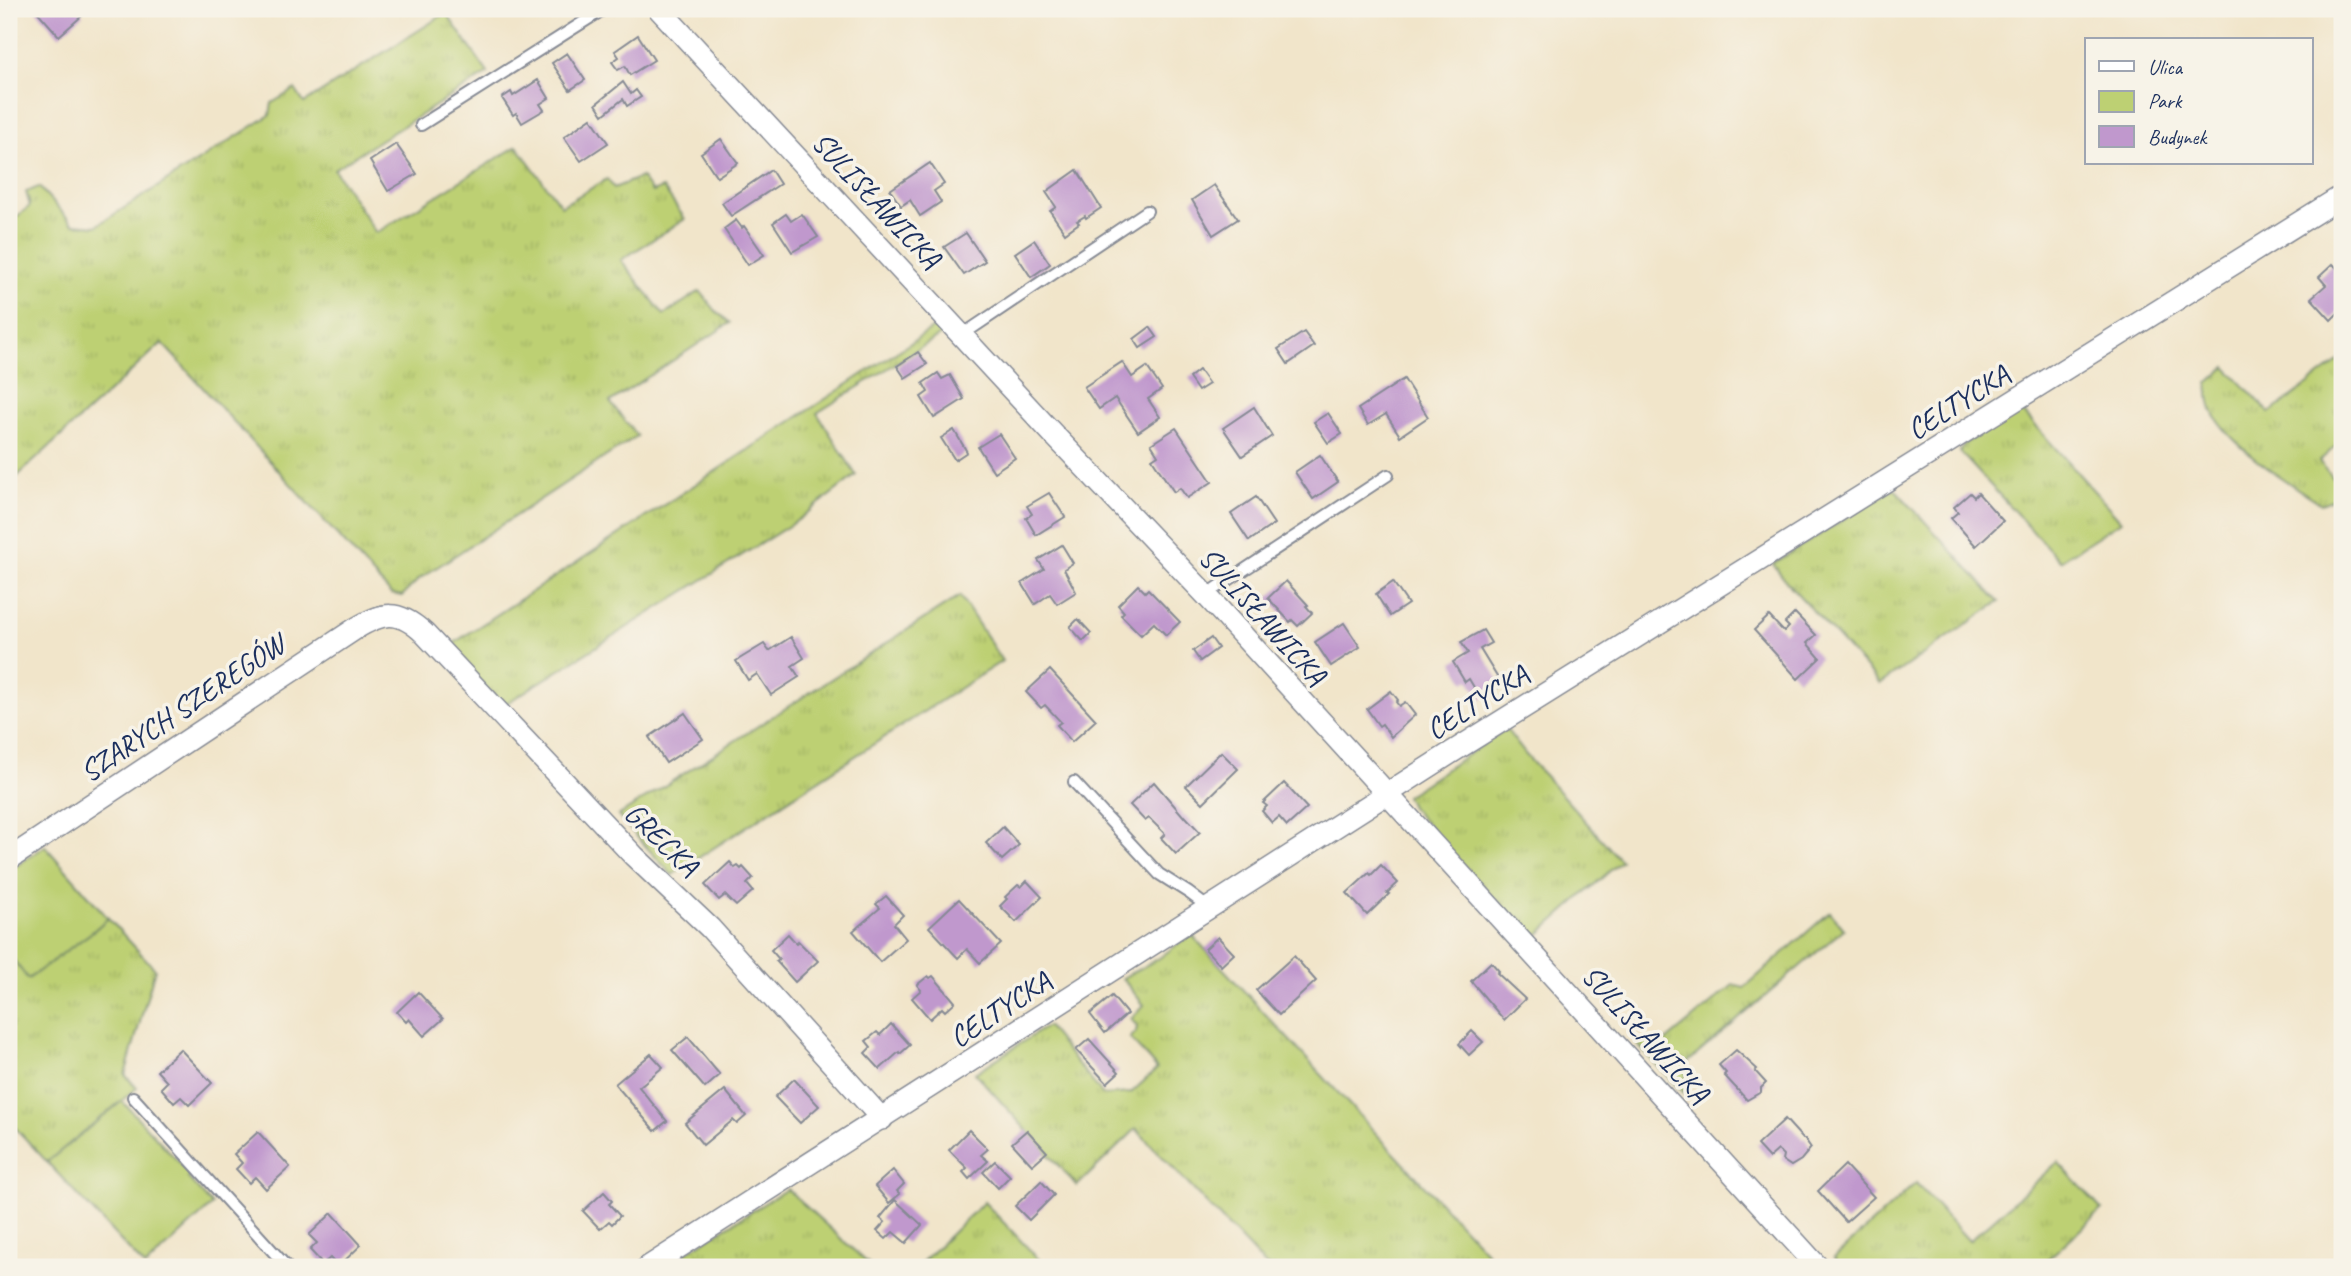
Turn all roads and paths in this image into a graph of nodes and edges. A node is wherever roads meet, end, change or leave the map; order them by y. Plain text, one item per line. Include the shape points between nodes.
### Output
1 (604, 9) edge
2 (659, 9) edge
3 (421, 125) dead end
4 (2342, 196) edge
5 (1147, 211) dead end
6 (962, 335) junction
7 (1388, 475) dead end
8 (1206, 595) junction
9 (391, 615) joint
10 (1074, 782) dead end
11 (1389, 794) junction
12 (9, 859) edge
13 (1210, 909) junction
14 (133, 1097) dead end
15 (883, 1119) junction
16 (287, 1267) edge
17 (648, 1267) edge
18 (1818, 1267) edge

1 - 3 lane
2 - 6 street, SULISŁAWICKA
4 - 11 street, CELTYCKA
5 - 6 lane
6 - 8 street, SULISŁAWICKA
7 - 8 lane
8 - 11 street, SULISŁAWICKA
9 - 12 street, SZARYCH SZEREGÓW via 381,615 355,629
9 - 15 street, GRECKA via 409,620 424,633 634,856 710,928
10 - 13 lane via 1159,874
11 - 13 street, CELTYCKA
11 - 18 street, SULISŁAWICKA
13 - 15 street, CELTYCKA
14 - 16 lane
15 - 17 street, CELTYCKA

